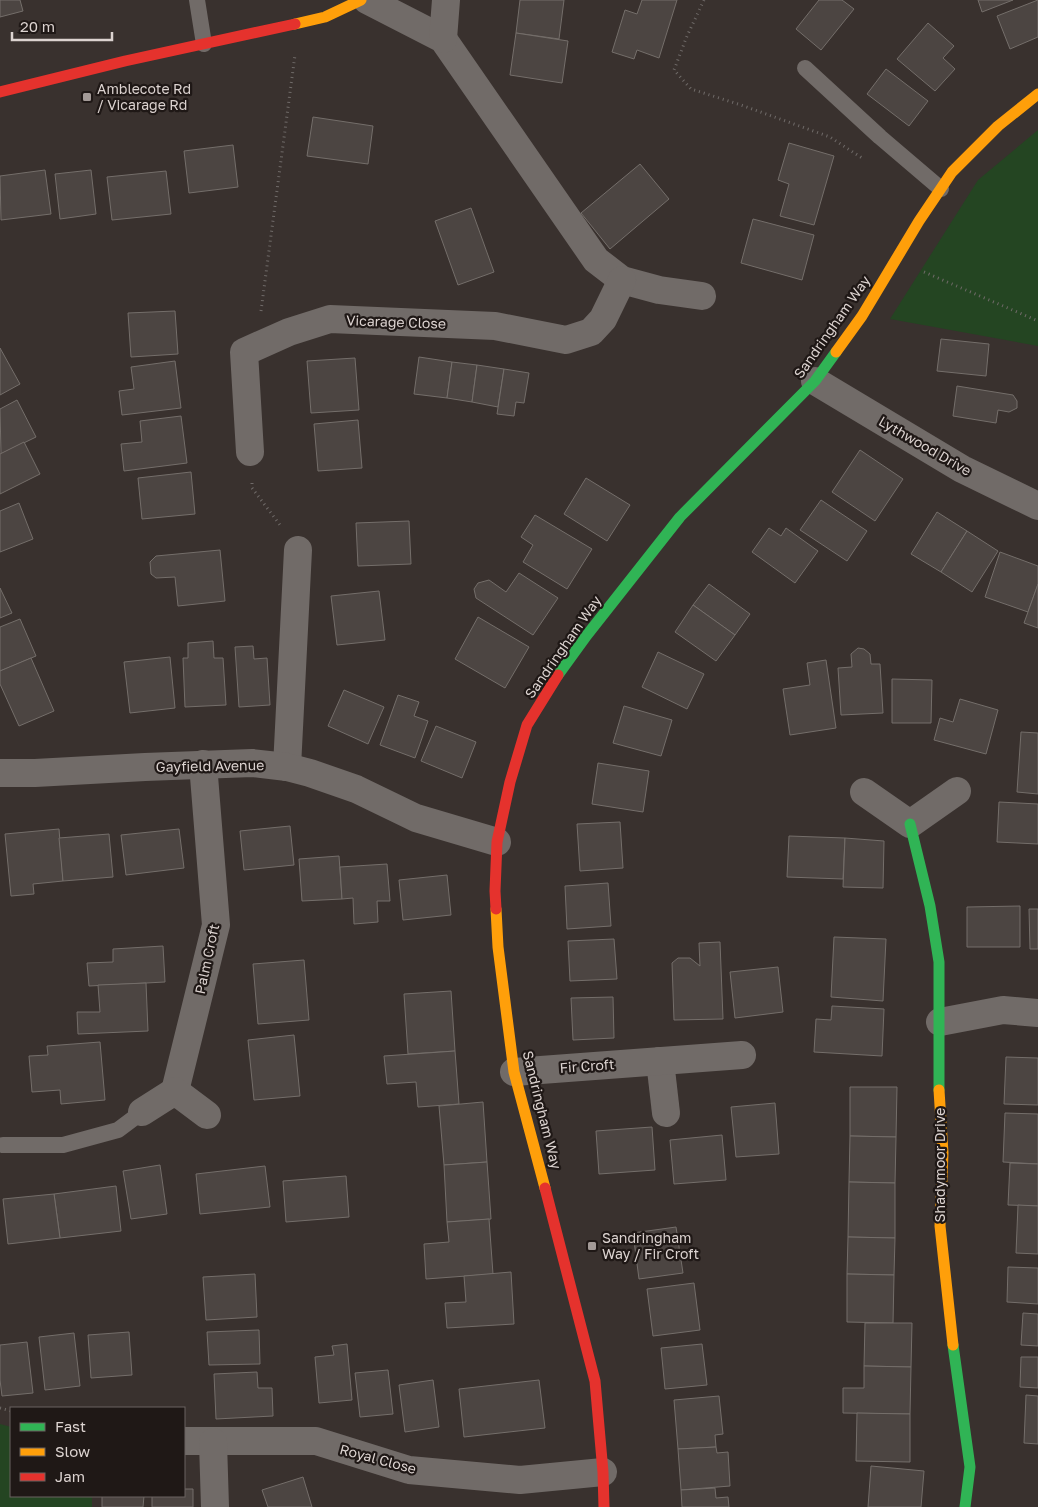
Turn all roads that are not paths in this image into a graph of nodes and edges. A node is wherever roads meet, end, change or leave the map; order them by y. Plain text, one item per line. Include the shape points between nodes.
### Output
1 (197, 0) edge
2 (361, 0) edge
3 (367, 0) edge
4 (446, 0) edge
5 (442, 39) junction
6 (204, 44) junction
7 (806, 68) dead end
8 (0, 92) edge
9 (1038, 94) edge
10 (941, 189) junction
11 (622, 280) junction
12 (702, 296) dead end
13 (815, 381) junction
14 (250, 452) road end
15 (1038, 506) edge
16 (298, 550) road end
17 (203, 764) junction
18 (287, 767) junction
19 (0, 772) edge
20 (957, 790) dead end
21 (864, 792) dead end
22 (910, 824) junction
23 (497, 842) junction
24 (1038, 1013) edge
25 (940, 1022) junction
26 (742, 1055) dead end
27 (660, 1061) junction
28 (514, 1072) junction
29 (175, 1091) junction
30 (142, 1112) joint
31 (666, 1113) dead end
32 (207, 1115) dead end
33 (3, 1145) dead end
34 (185, 1441) edge
35 (213, 1442) junction
36 (603, 1472) junction
37 (215, 1507) edge
38 (604, 1507) edge
39 (965, 1507) edge

1 - 6 lane
2 - 6 street via 325,17
3 - 5 street
4 - 5 street
5 - 11 street via 596,260
6 - 8 street
7 - 10 lane
9 - 10 street, Sandringham Way via 998,126 952,172
10 - 13 street, Sandringham Way via 862,316
11 - 12 street via 659,290
11 - 14 street, Vicarage Close via 603,319 591,332 566,340 495,326 330,319 289,332 244,352
13 - 15 street, Lythwood Drive via 962,469
13 - 23 street, Sandringham Way via 680,516 553,682 527,726
16 - 18 street
17 - 18 street, Gayfield Avenue via 252,763
17 - 19 street, Gayfield Avenue
17 - 29 street, Palm Croft via 216,925
18 - 23 street, Gayfield Avenue via 356,789 416,818
20 - 22 street
21 - 22 street
22 - 25 street, Shadymoor Drive via 930,906 938,962
23 - 28 street, Sandringham Way via 498,948
24 - 25 street via 1003,1010
25 - 39 street, Shadymoor Drive via 940,1226 970,1467
26 - 27 street, Fir Croft
27 - 28 street, Fir Croft
27 - 31 street
28 - 36 street, Sandringham Way via 595,1381
29 - 30 street
29 - 32 street
30 - 33 lane via 118,1130 62,1145
34 - 35 street, Royal Close
35 - 36 street, Royal Close via 316,1441 409,1470 520,1480
35 - 37 street
36 - 38 street, Sandringham Way

